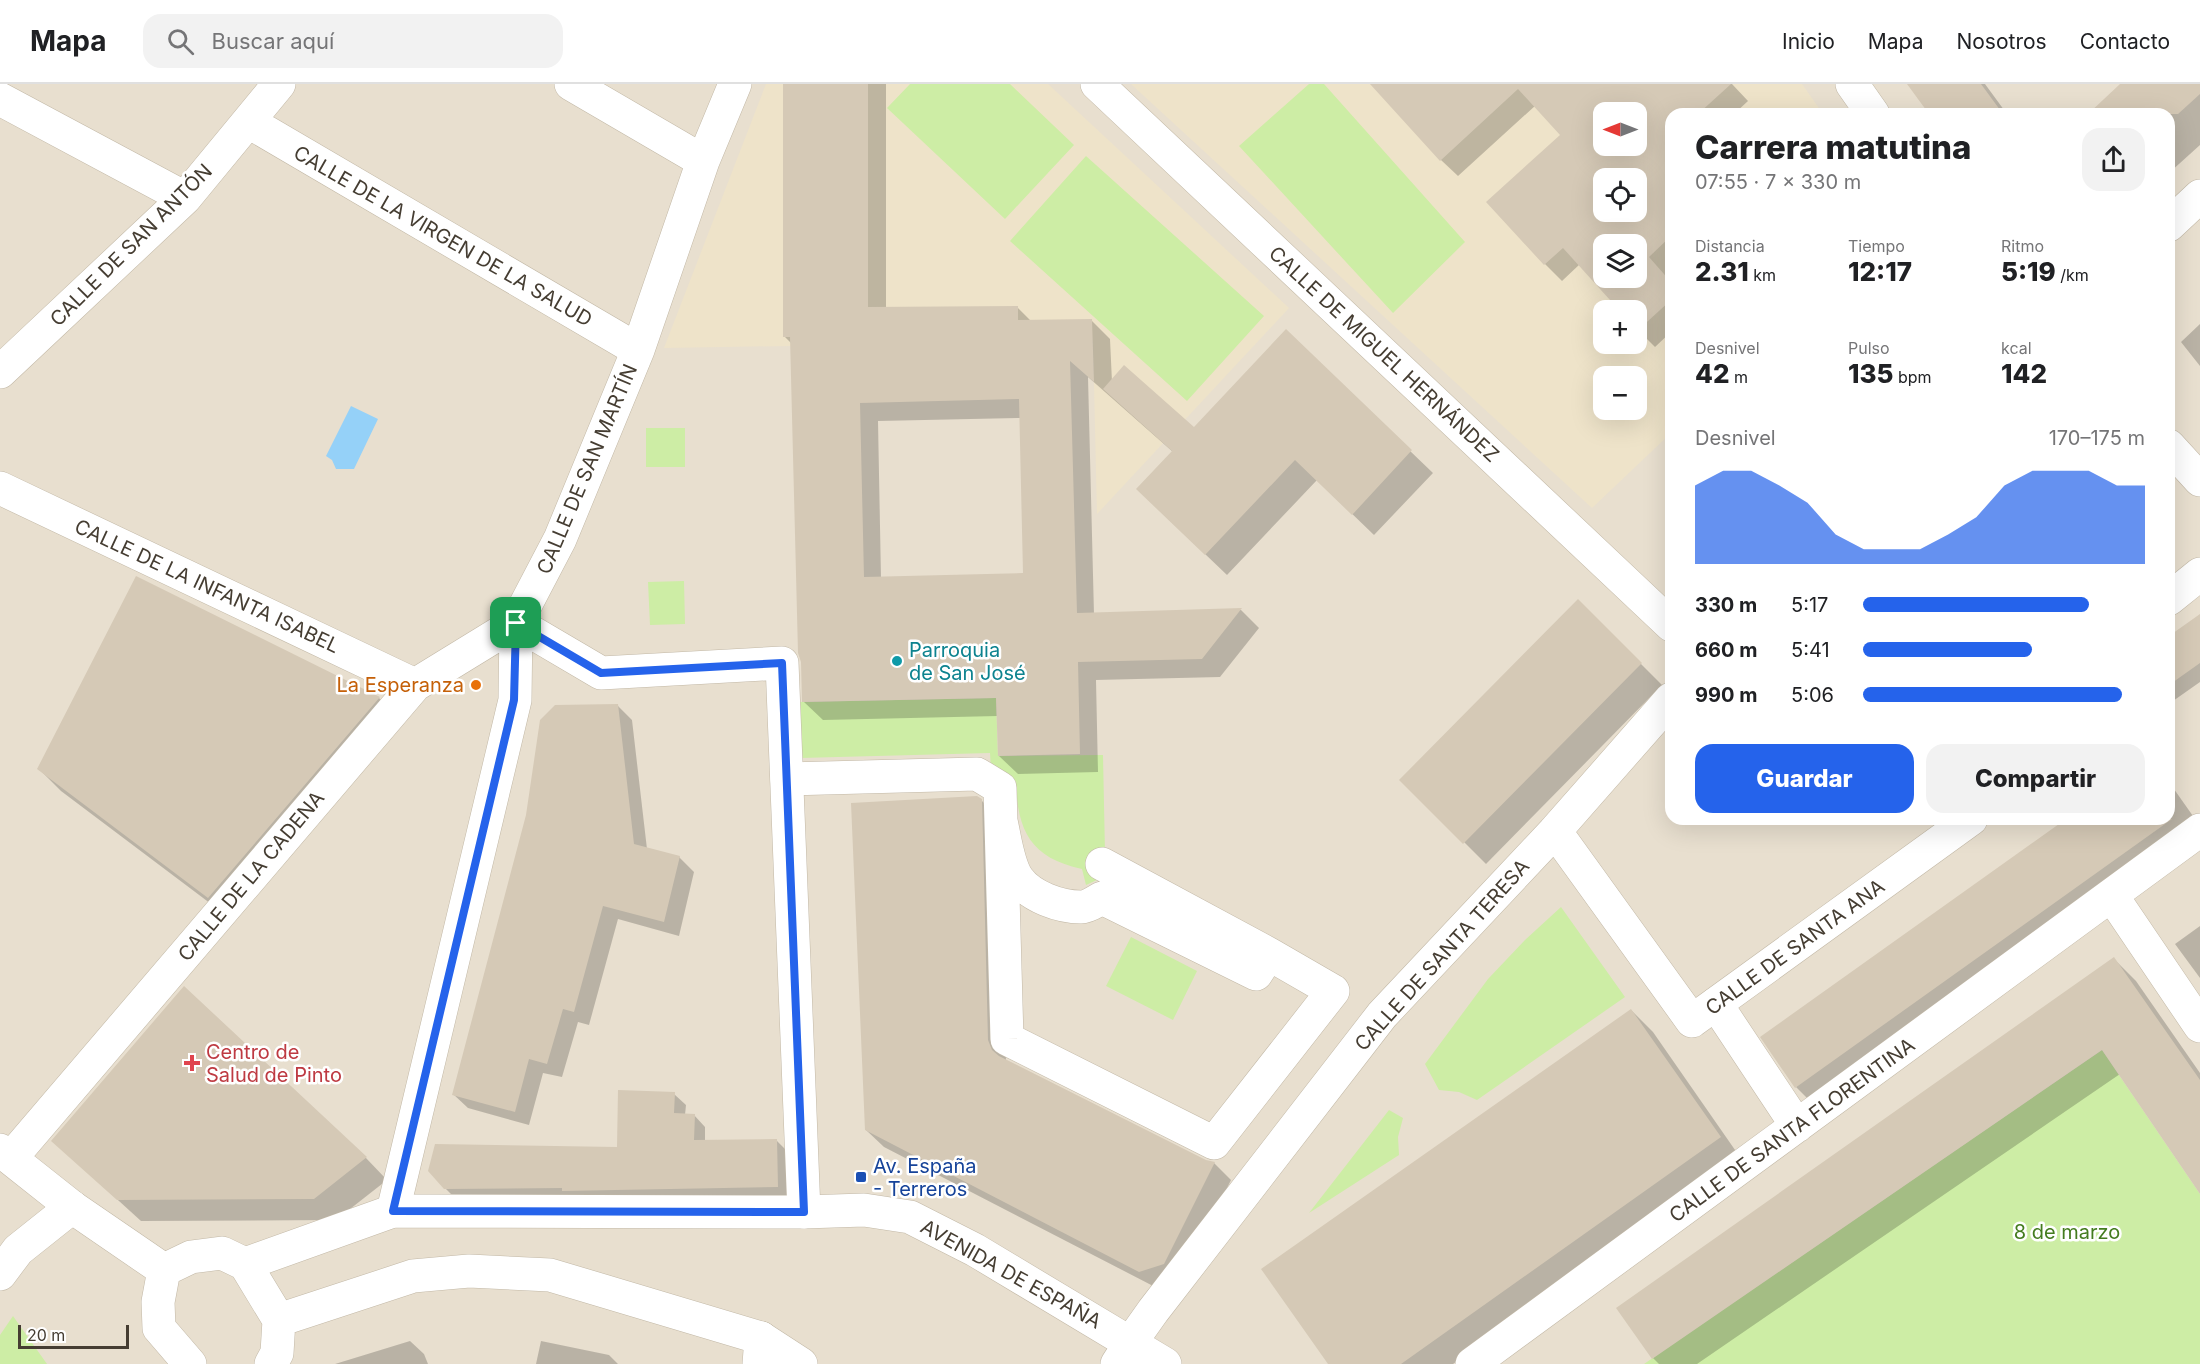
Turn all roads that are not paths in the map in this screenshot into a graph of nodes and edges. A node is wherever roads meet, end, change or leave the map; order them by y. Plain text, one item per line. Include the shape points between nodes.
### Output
1 (279, 84) edge
2 (571, 84) edge
3 (735, 84) edge
4 (1097, 84) edge
5 (1852, 84) edge
6 (0, 99) edge
7 (1869, 108) edge
8 (249, 122) junction
9 (703, 161) junction
10 (2200, 196) edge
11 (185, 198) junction
12 (2175, 219) edge
13 (638, 350) junction
14 (0, 372) edge
15 (2175, 453) edge
16 (2200, 480) edge
17 (0, 488) edge
18 (2200, 574) edge
19 (2175, 594) edge
20 (1665, 618) edge
21 (516, 623) junction
22 (415, 685) junction
23 (1665, 706) edge
24 (787, 779) junction
25 (1001, 821) junction
26 (1963, 825) edge
27 (2200, 830) edge
28 (1556, 831) junction
29 (1102, 864) dead end
30 (2112, 896) junction
31 (1269, 954) junction
32 (1716, 1004) junction
33 (2200, 1026) edge
34 (1797, 1126) junction
35 (5, 1154) edge
36 (72, 1208) junction
37 (393, 1211) junction
38 (804, 1212) junction
39 (245, 1264) junction
40 (164, 1270) junction
41 (0, 1274) edge
42 (279, 1320) junction
43 (760, 1351) edge
44 (1124, 1353) edge
45 (190, 1364) edge
46 (271, 1364) edge
47 (801, 1364) edge
48 (1165, 1364) edge
49 (1472, 1364) edge

1 - 8 street, CALLE DE SAN ANTÓN
2 - 9 street
3 - 9 street, CALLE DE SAN MARTÍN
4 - 20 street, CALLE DE MIGUEL HERNÁNDEZ
5 - 7 street
6 - 11 street
8 - 11 street, CALLE DE SAN ANTÓN
8 - 13 street, CALLE DE LA VIRGEN DE LA SALUD
9 - 13 street, CALLE DE SAN MARTÍN
10 - 12 street
11 - 14 street, CALLE DE SAN ANTÓN
13 - 21 street, CALLE DE SAN MARTÍN via 560,539
15 - 16 street
17 - 22 street, CALLE DE LA INFANTA ISABEL
18 - 19 street
21 - 22 street, CALLE DE LA CADENA
21 - 24 street via 601,673 782,663
21 - 37 street, CALLE DE SAN MARTÍN via 514,700
22 - 35 street, CALLE DE LA CADENA
23 - 28 street, CALLE DE SANTA TERESA
24 - 25 street via 984,769 1000,788
24 - 38 street
25 - 31 street via 1018,879 1039,897 1083,907 1102,898 1256,975
25 - 31 street via 1007,1039 1214,1143 1334,991
26 - 32 street, CALLE DE SANTA ANA
27 - 30 street, CALLE DE SANTA FLORENTINA
28 - 32 street, CALLE DE SANTA ANA via 1692,1021
28 - 44 street, CALLE DE SANTA TERESA via 1382,1015
29 - 31 street
30 - 33 street
30 - 34 street, CALLE DE SANTA FLORENTINA
32 - 34 street
34 - 49 street, CALLE DE SANTA FLORENTINA
35 - 36 street
36 - 40 street
36 - 41 street via 18,1250
37 - 38 street, AVENIDA DE ESPAÑA
37 - 39 street, AVENIDA DE ESPAÑA
38 - 44 street, AVENIDA DE ESPAÑA via 864,1210 910,1217 975,1250
39 - 40 street via 222,1253 191,1257
39 - 42 street
40 - 45 street via 158,1302 159,1328
42 - 43 street via 413,1276 469,1271 550,1275
42 - 46 street via 277,1353
43 - 47 street
44 - 48 street, AVENIDA DE ESPAÑA

